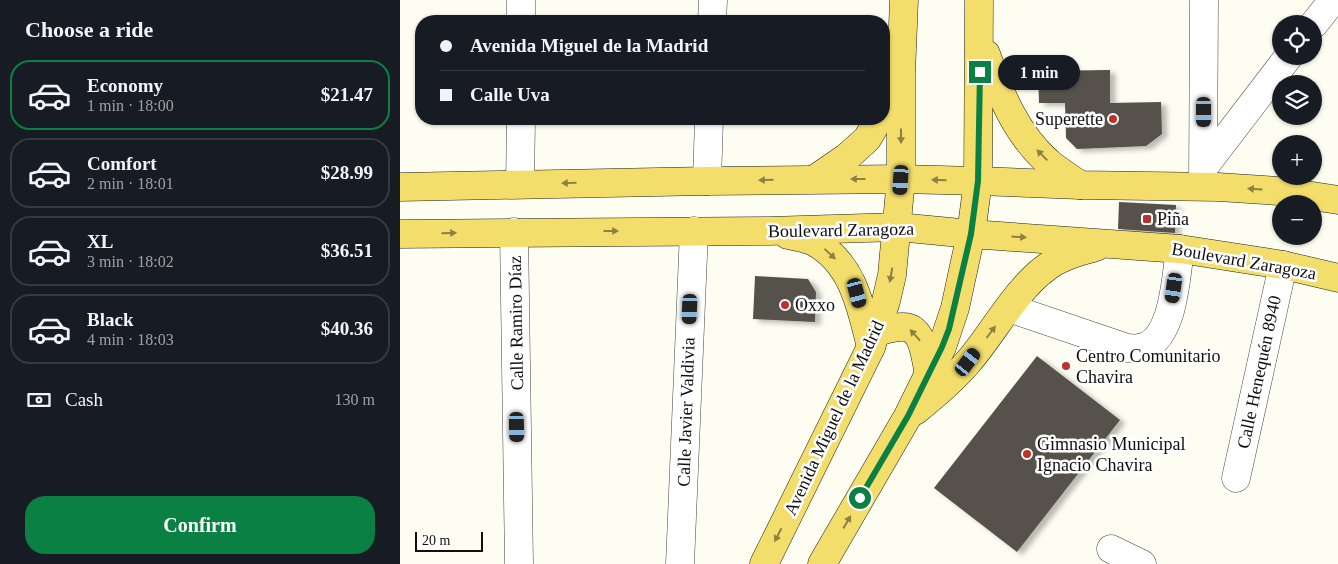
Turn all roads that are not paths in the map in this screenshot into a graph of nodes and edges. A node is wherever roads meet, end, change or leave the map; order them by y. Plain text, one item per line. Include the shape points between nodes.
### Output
1 (521, 0) edge
2 (712, 0) edge
3 (904, 0) edge
4 (979, 0) edge
5 (1204, 0) edge
6 (1333, 0) edge
7 (521, 15) edge
8 (712, 15) edge
9 (1321, 15) edge
10 (980, 36) junction
11 (1283, 65) edge
12 (901, 74) junction
13 (890, 97) edge
14 (521, 125) edge
15 (709, 125) edge
16 (875, 125) edge
17 (1204, 177) junction
18 (815, 180) junction
19 (901, 180) junction
20 (707, 181) junction
21 (978, 181) junction
22 (520, 184) junction
23 (1080, 186) junction
24 (400, 187) edge
25 (1338, 200) edge
26 (898, 227) junction
27 (694, 231) junction
28 (769, 231) junction
29 (514, 232) junction
30 (400, 234) edge
31 (971, 234) junction
32 (1107, 243) junction
33 (1180, 249) junction
34 (1283, 265) junction
35 (1338, 278) edge
36 (1009, 308) junction
37 (874, 339) junction
38 (929, 374) junction
39 (908, 416) junction
40 (1236, 478) dead end
41 (1111, 548) dead end
42 (519, 564) edge
43 (680, 564) edge
44 (764, 564) edge
45 (822, 564) edge
46 (1142, 564) edge

1 - 7 street
2 - 8 street
3 - 12 main road, Avenida Miguel de la Madrid
4 - 10 main road
5 - 17 street
6 - 9 street
10 - 21 main road
23 -> 10 main road via 1049,163 1012,118 998,90
11 - 17 street
12 - 13 main road
12 -> 19 main road, Avenida Miguel de la Madrid
14 - 22 street
15 - 20 street
16 - 18 main road via 867,139
17 - 23 main road
25 -> 17 main road
19 -> 18 main road
18 -> 20 main road
21 -> 19 main road
19 - 26 main road, Avenida Miguel de la Madrid
20 -> 22 main road
21 - 23 main road
21 - 31 main road
22 - 24 main road
26 - 28 main road, Boulevard Zaragoza
26 - 31 main road, Boulevard Zaragoza
26 -> 37 main road, Avenida Miguel de la Madrid via 892,275
27 - 28 main road, Boulevard Zaragoza
29 -> 27 main road, Boulevard Zaragoza
27 - 43 street, Calle Javier Valdivia
28 -> 37 main road via 813,242 836,260 848,274
30 -> 29 main road, Boulevard Zaragoza
29 - 42 street, Calle Ramiro Díaz
31 -> 32 main road, Boulevard Zaragoza
31 - 38 main road via 949,329
32 - 33 main road, Boulevard Zaragoza
32 - 36 main road via 1047,267 1022,290
33 - 34 main road, Boulevard Zaragoza
33 - 36 street via 1167,324 1148,346 1127,348
34 - 35 main road, Boulevard Zaragoza
34 - 40 street, Calle Henequén 8940
39 -> 36 main road via 934,396 968,362
38 -> 37 main road via 923,346 916,333 900,327
37 -> 44 main road, Avenida Miguel de la Madrid
38 - 39 main road
45 -> 39 main road
41 - 46 street

